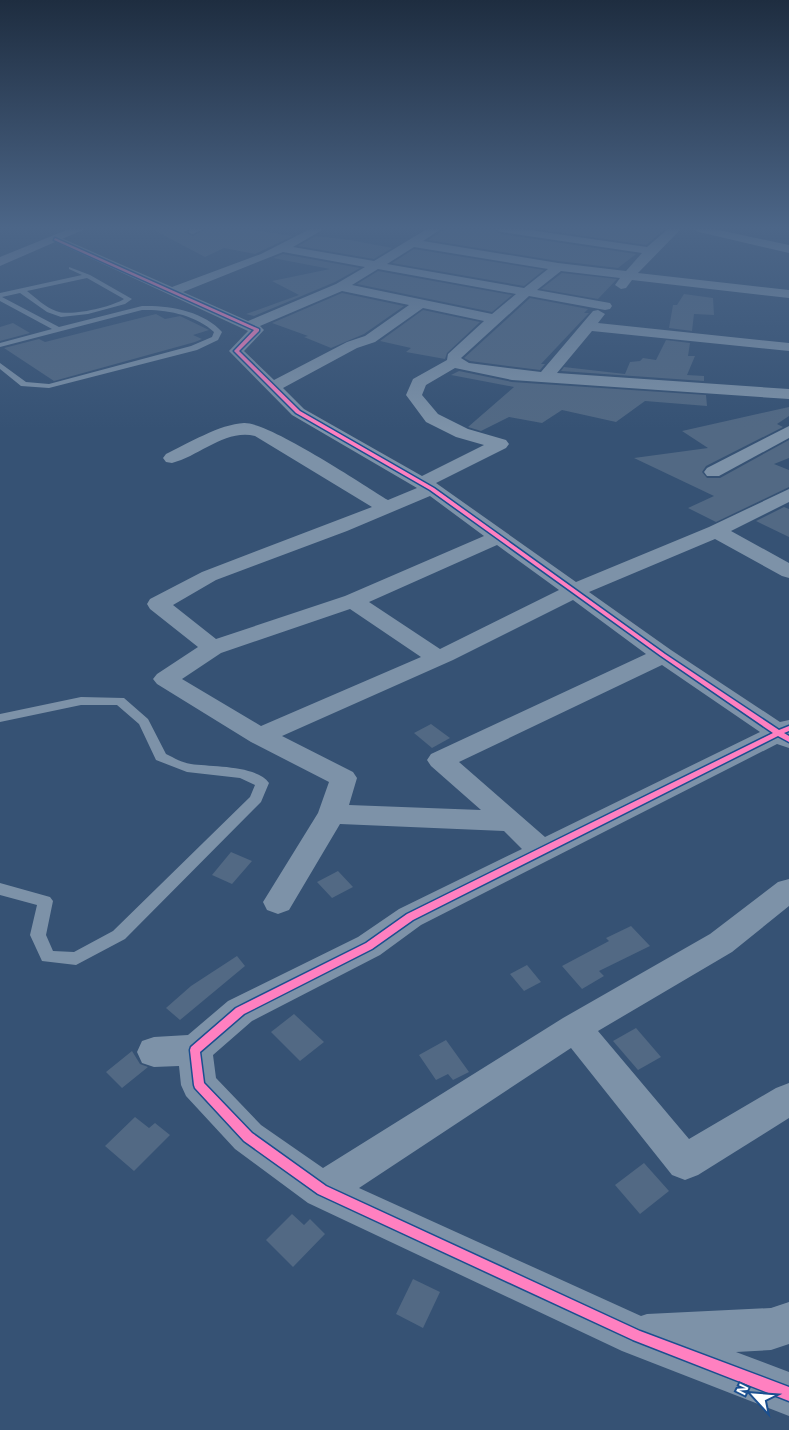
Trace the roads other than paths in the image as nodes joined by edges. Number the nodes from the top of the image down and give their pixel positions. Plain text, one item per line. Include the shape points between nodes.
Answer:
1 (0, 296) edge
2 (29, 296) edge
3 (125, 296) edge
4 (182, 296) edge
5 (321, 296) edge
6 (385, 296) edge
7 (520, 296) edge
8 (546, 296) edge
9 (613, 296) edge
10 (420, 303) junction
11 (605, 306) junction
12 (494, 319) junction
13 (248, 326) junction
14 (588, 326) junction
15 (58, 329) junction
16 (0, 345) edge
17 (789, 347) edge
18 (455, 362) junction
19 (0, 365) edge
20 (546, 378) junction
21 (273, 387) junction
22 (789, 394) edge
23 (786, 436) edge
24 (172, 458) dead end
25 (713, 472) dead end
26 (427, 486) junction
27 (789, 495) edge
28 (388, 508) junction
29 (716, 531) junction
30 (499, 537) junction
31 (789, 572) edge
32 (576, 590) junction
33 (353, 601) junction
34 (213, 648) junction
35 (663, 655) junction
36 (438, 658) junction
37 (0, 718) edge
38 (785, 733) edge
39 (260, 736) junction
40 (332, 814) junction
41 (511, 820) junction
42 (542, 851) junction
43 (0, 889) edge
44 (789, 890) edge
45 (278, 902) dead end
46 (576, 1028) junction
47 (194, 1050) junction
48 (154, 1052) dead end
49 (789, 1100) edge
50 (322, 1190) junction
51 (789, 1323) edge
52 (637, 1336) junction
53 (789, 1394) edge

1 - 15 lane
2 - 3 lane via 55,313 62,314 128,301
4 - 13 street
5 - 13 street
6 - 10 street
7 - 12 street
8 - 11 street
9 - 11 street
10 - 12 street
10 - 21 street via 370,339 352,345
11 - 14 street
12 - 18 street via 453,356
13 - 21 street via 257,330 236,351
14 - 17 street
14 - 20 street
15 - 16 lane
15 - 19 lane via 156,307 181,311 218,332 215,338 194,348 49,386 24,384
18 - 20 street via 487,372
18 - 26 street via 418,382 414,395 432,418 462,433 500,444
20 - 22 street
21 - 26 street via 298,412
23 - 25 street
24 - 28 street via 219,435 244,428 261,432
26 - 28 street
26 - 30 street
27 - 29 street
28 - 34 street via 209,576 158,604
29 - 31 street
29 - 32 street
30 - 32 street
30 - 33 street
32 - 35 street
32 - 36 street
33 - 34 street
33 - 36 street
34 - 39 street via 165,679
35 - 38 street
35 - 41 street via 440,760
36 - 39 street
37 - 43 lane via 81,701 120,701 144,722 160,756 187,768 243,774 262,783 256,798 119,935 76,959 48,958 38,935 45,901
38 - 42 street
39 - 40 street via 344,778
40 - 41 street
40 - 45 street
41 - 42 street
42 - 47 street via 410,918 369,946 240,1010
44 - 46 street via 721,943
46 - 49 street via 685,1162
46 - 50 street
47 - 48 street
47 - 50 street via 199,1085 248,1137
50 - 52 street
51 - 52 street via 771,1329
52 - 53 street

